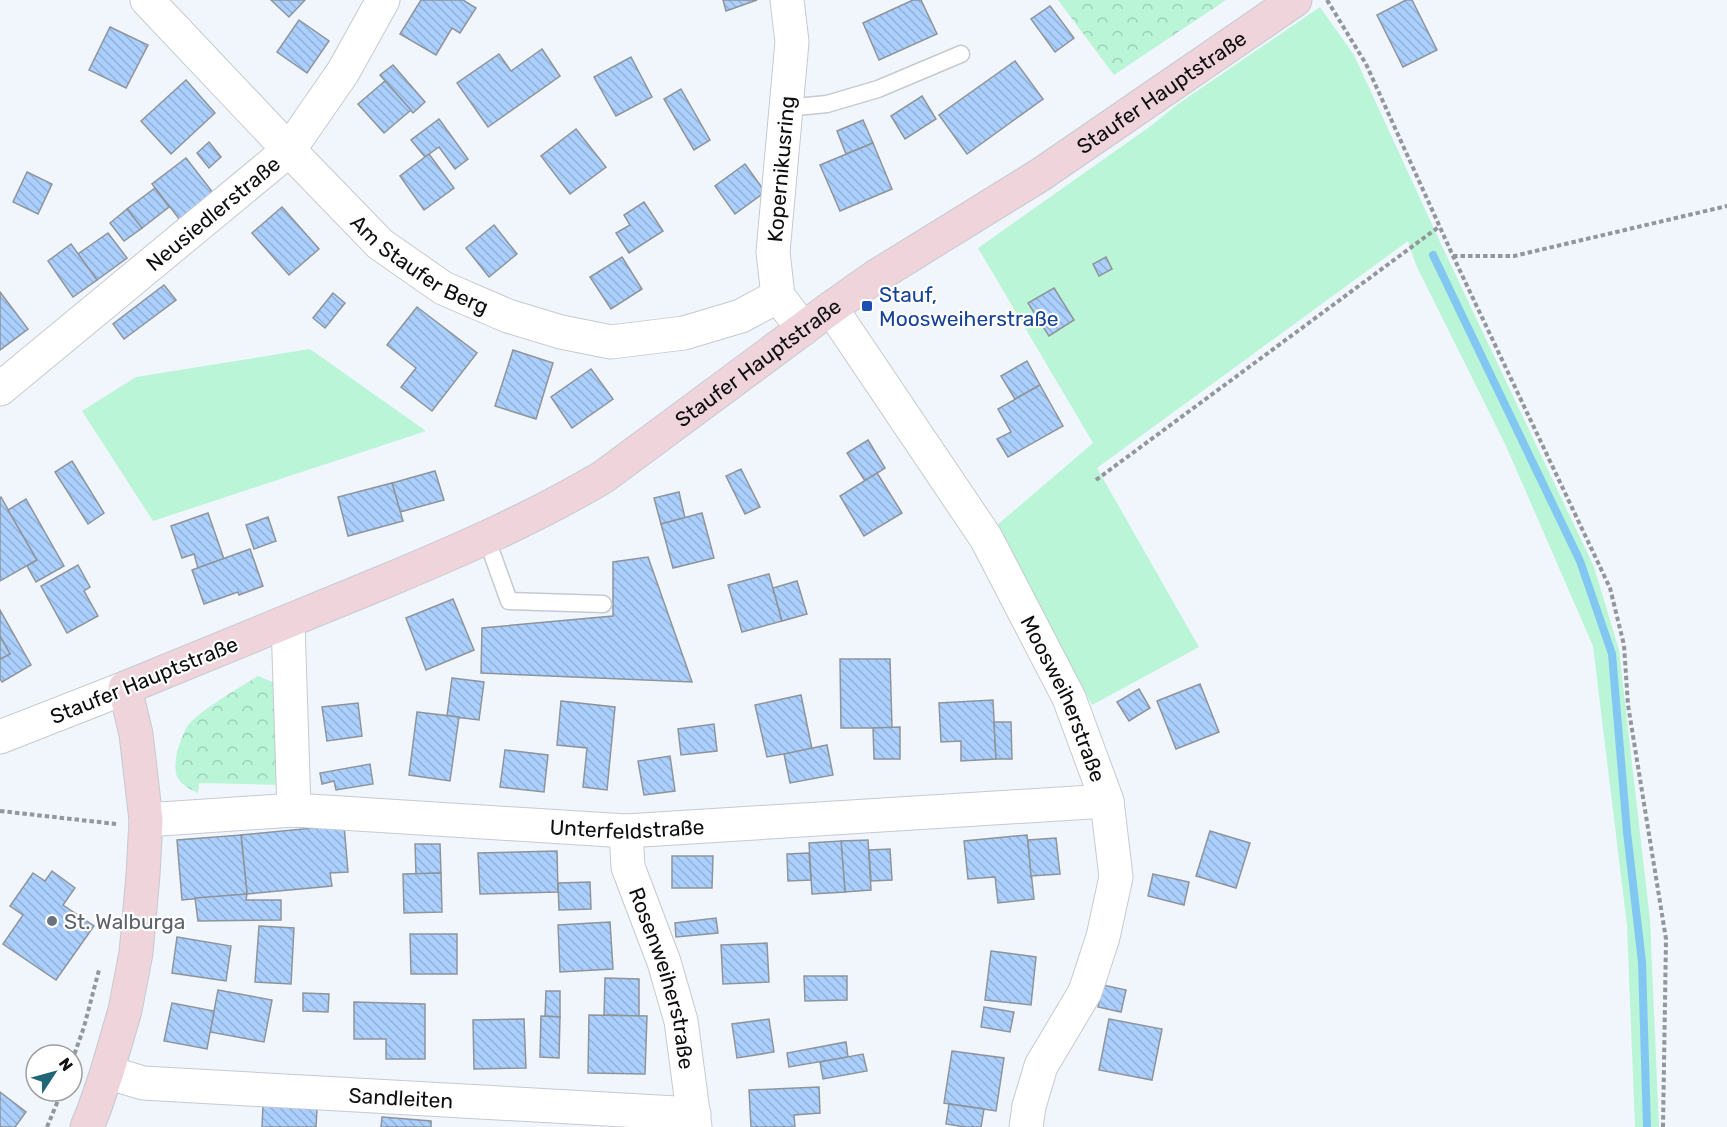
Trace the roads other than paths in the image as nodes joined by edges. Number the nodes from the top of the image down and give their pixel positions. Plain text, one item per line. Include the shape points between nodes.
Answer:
1 (147, 0) edge
2 (383, 0) edge
3 (787, 0) edge
4 (1295, 0) edge
5 (961, 54) dead end
6 (786, 108) junction
7 (289, 150) junction
8 (778, 296) junction
9 (831, 308) junction
10 (803, 329) junction
11 (0, 389) edge
12 (486, 537) junction
13 (603, 604) dead end
14 (288, 622) junction
15 (125, 688) junction
16 (0, 737) edge
17 (1107, 801) junction
18 (294, 810) junction
19 (146, 820) junction
20 (627, 831) junction
21 (107, 1072) junction
22 (695, 1120) edge
23 (87, 1127) edge
24 (1026, 1127) edge

1 - 7 street, Am Staufer Berg
2 - 7 street, Neusiedlerstraße via 343,72
3 - 6 street, Kopernikusring via 792,42
4 - 9 street, Staufer Hauptstraße via 1040,176
5 - 6 lane via 878,89 827,104
6 - 8 street, Kopernikusring via 774,252
7 - 8 street, Am Staufer Berg via 380,244 443,288 508,316 611,342 684,333 741,316
7 - 11 street, Neusiedlerstraße
8 - 10 street
9 - 10 street, Staufer Hauptstraße
9 - 17 street, Moosweiherstraße via 986,538 1069,698
10 - 12 street, Staufer Hauptstraße via 603,477
12 - 13 lane via 509,601
12 - 14 street, Staufer Hauptstraße
14 - 15 street, Staufer Hauptstraße
14 - 18 street
15 - 16 street, Staufer Hauptstraße
15 - 19 street via 136,734
17 - 20 street, Unterfeldstraße
17 - 24 street, Moosweiherstraße via 1116,877 1103,937 1085,992 1041,1066
18 - 19 street, Unterfeldstraße
18 - 20 street, Unterfeldstraße
19 - 21 street via 136,953
20 - 22 street, Rosenweiherstraße via 628,867 664,962 681,1021
21 - 22 street, Sandleiten via 143,1083
21 - 23 street

